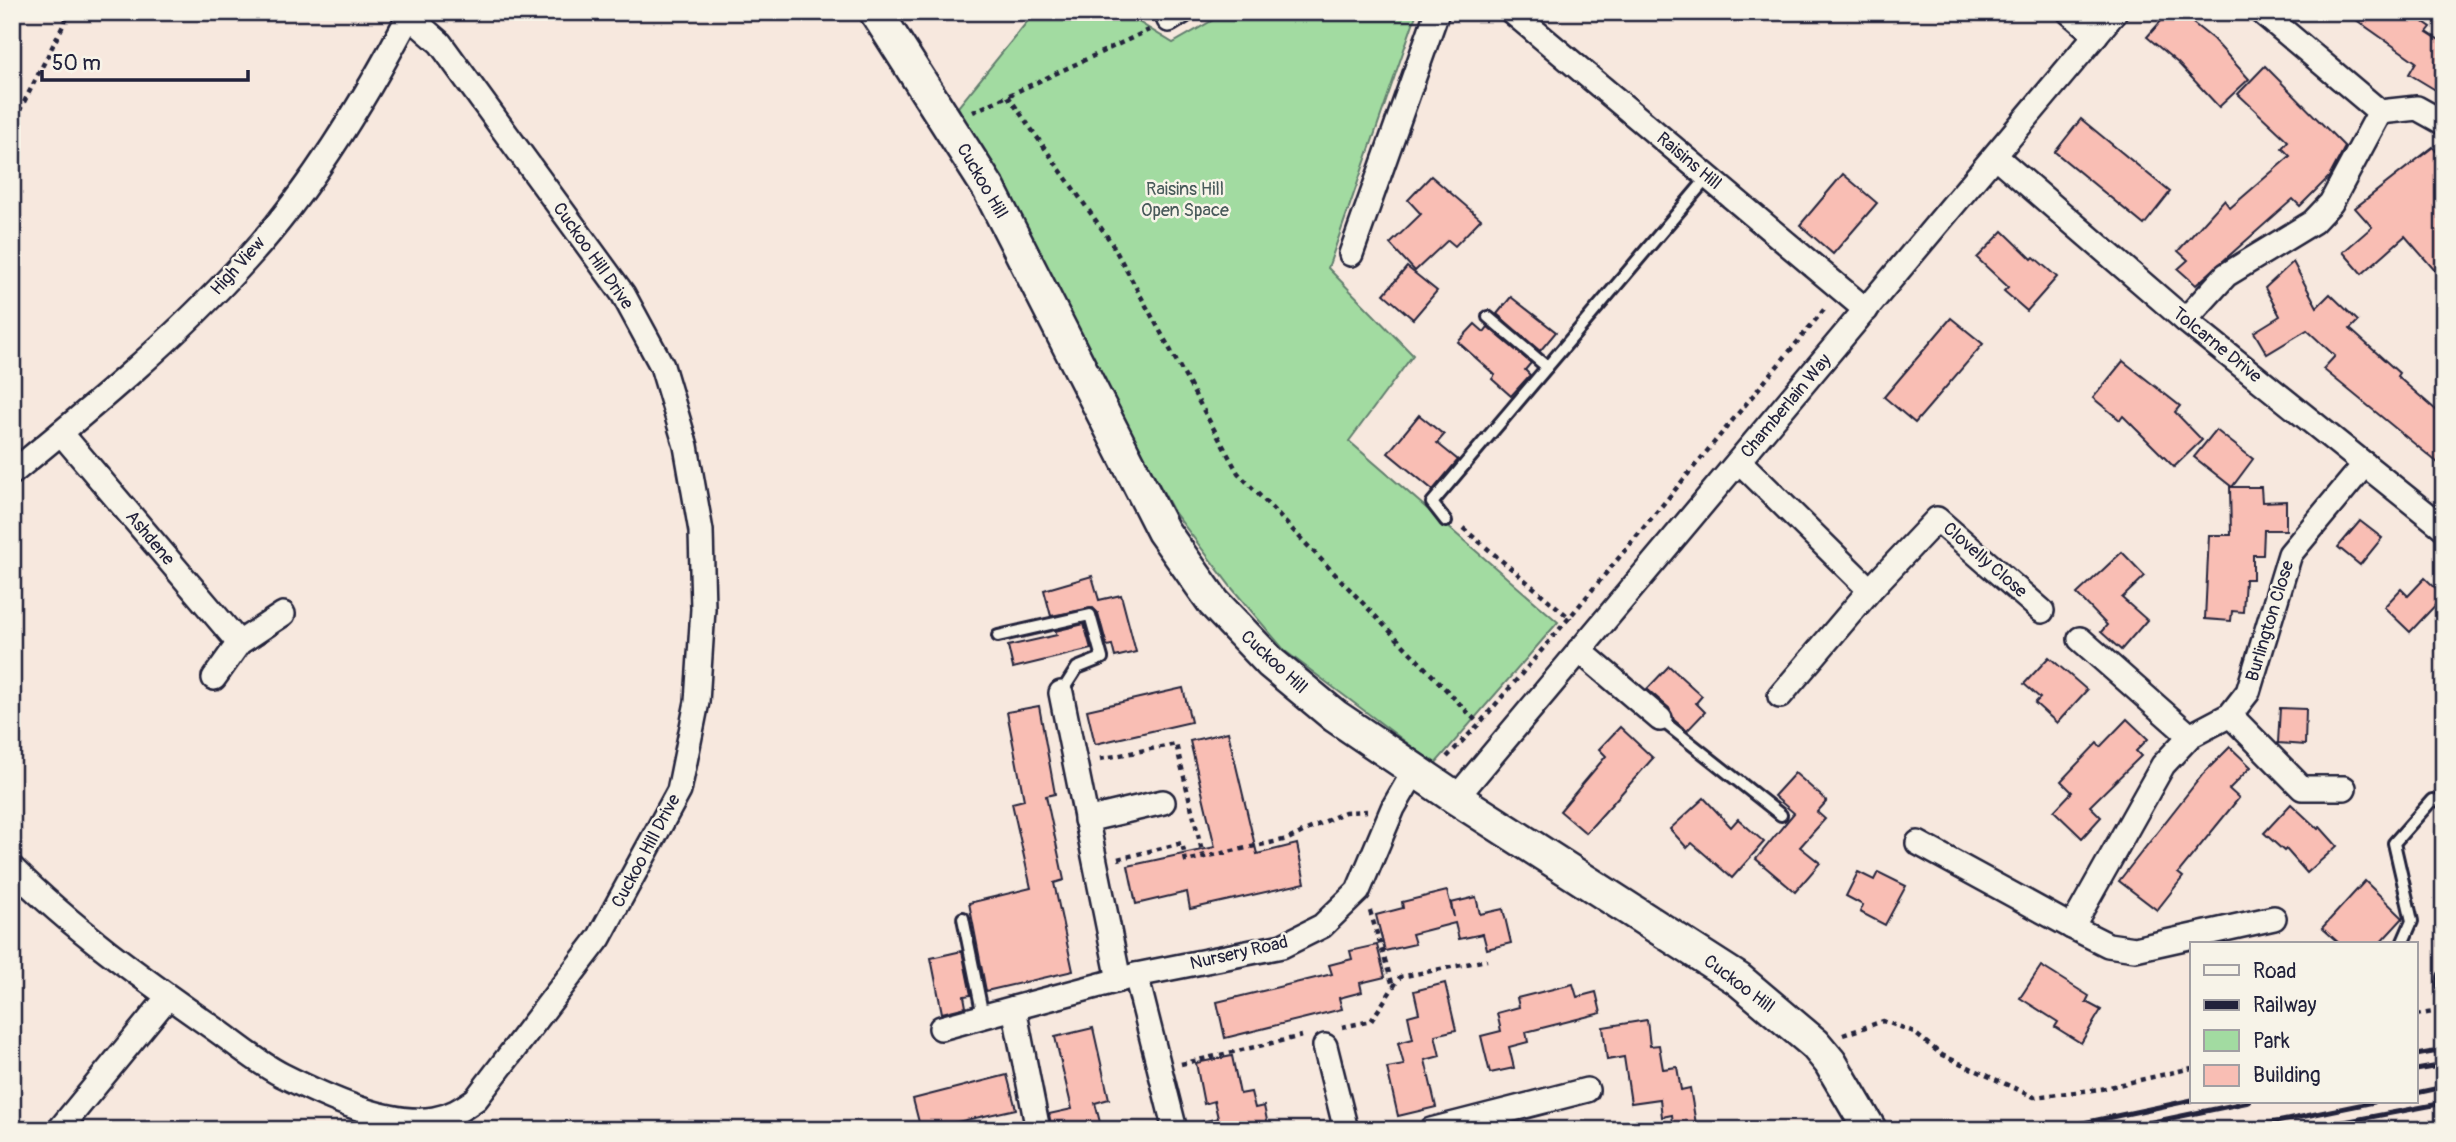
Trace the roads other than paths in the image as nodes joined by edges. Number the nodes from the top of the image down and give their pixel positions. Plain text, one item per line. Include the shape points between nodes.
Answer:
1 (1437, 12) edge
2 (1512, 12) edge
3 (2070, 12) edge
4 (2115, 12) edge
5 (410, 14) edge
6 (884, 15) edge
7 (2264, 15) dead end
8 (2096, 36) junction
9 (2380, 112) junction
10 (2444, 123) edge
11 (1995, 156) junction
12 (1708, 177) junction
13 (1351, 254) dead end
14 (1866, 310) junction
15 (1488, 317) dead end
16 (2185, 320) junction
17 (1547, 367) junction
18 (61, 433) junction
19 (1740, 461) junction
20 (2365, 464) junction
21 (12, 474) edge
22 (1446, 521) road end
23 (2444, 528) edge
24 (1870, 590) junction
25 (2042, 611) dead end
26 (283, 614) dead end
27 (998, 636) dead end
28 (2080, 639) dead end
29 (239, 643) junction
30 (1585, 643) junction
31 (214, 678) dead end
32 (1060, 693) joint
33 (1780, 696) dead end
34 (2230, 715) junction
35 (1660, 719) joint
36 (2190, 736) junction
37 (1421, 774) junction
38 (2344, 788) dead end
39 (1456, 799) junction
40 (2444, 801) edge
41 (1163, 802) dead end
42 (1781, 816) dead end
43 (1086, 820) junction
44 (1918, 843) dead end
45 (12, 868) edge
46 (963, 918) dead end
47 (2274, 918) dead end
48 (2072, 928) junction
49 (2403, 942) edge
50 (1128, 977) junction
51 (168, 997) junction
52 (1014, 1008) junction
53 (983, 1017) junction
54 (941, 1028) dead end
55 (1325, 1046) dead end
56 (1587, 1090) dead end
57 (433, 1125) edge
58 (59, 1130) edge
59 (1038, 1130) edge
60 (1175, 1130) edge
61 (1346, 1130) edge
62 (1432, 1130) edge
63 (1870, 1130) edge

1 - 13 street
2 - 12 street, Raisins Hill
3 - 8 street
4 - 8 street, Chamberlain Way
5 - 18 street, High View via 346,123 248,258 179,330
5 - 57 street, Cuckoo Hill Drive via 440,43 623,294 662,366 686,446 701,544 697,702 679,791 599,938 476,1099
6 - 37 main road, Cuckoo Hill via 989,189 1163,531 1214,603 1292,681
7 - 9 street
8 - 11 street, Chamberlain Way
9 - 10 street via 2417,108
9 - 16 street via 2331,203 2313,222 2226,275
11 - 14 street, Chamberlain Way
11 - 16 street, Tolcarne Drive
12 - 14 street, Raisins Hill
12 - 17 lane
14 - 19 street, Chamberlain Way
15 - 17 lane
16 - 20 street, Tolcarne Drive
17 - 22 lane via 1432,503
18 - 21 street, High View
18 - 29 street, Ashdene
19 - 24 street
19 - 30 street, Chamberlain Way
20 - 23 street, Tolcarne Drive
20 - 34 street, Burlington Close via 2290,554 2248,692
24 - 25 street, Clovelly Close via 1937,519
24 - 33 street, Clovelly Close
26 - 29 street
27 - 32 lane via 1090,615 1102,657 1077,668
28 - 36 street
29 - 31 street
30 - 35 street
30 - 39 street, Chamberlain Way
32 - 43 street
34 - 36 street, Burlington Close
34 - 38 street via 2302,788
35 - 42 lane
36 - 48 street, Burlington Close via 2163,765
37 - 39 main road, Cuckoo Hill
37 - 50 street, Nursery Road via 1392,810 1356,892 1322,926 1282,946
39 - 63 main road, Cuckoo Hill via 1738,979 1822,1053
40 - 49 lane via 2432,800 2394,843 2412,921
41 - 43 street
43 - 50 street
44 - 48 street
45 - 51 street, Cuckoo Hill Drive
46 - 53 lane
47 - 48 street via 2134,949 2108,945
50 - 52 street, Nursery Road
50 - 60 street
51 - 57 street, Cuckoo Hill Drive via 280,1074 341,1101
51 - 58 street
52 - 53 street, Nursery Road
52 - 59 street
53 - 54 street, Nursery Road
55 - 61 street
56 - 62 street via 1499,1117

